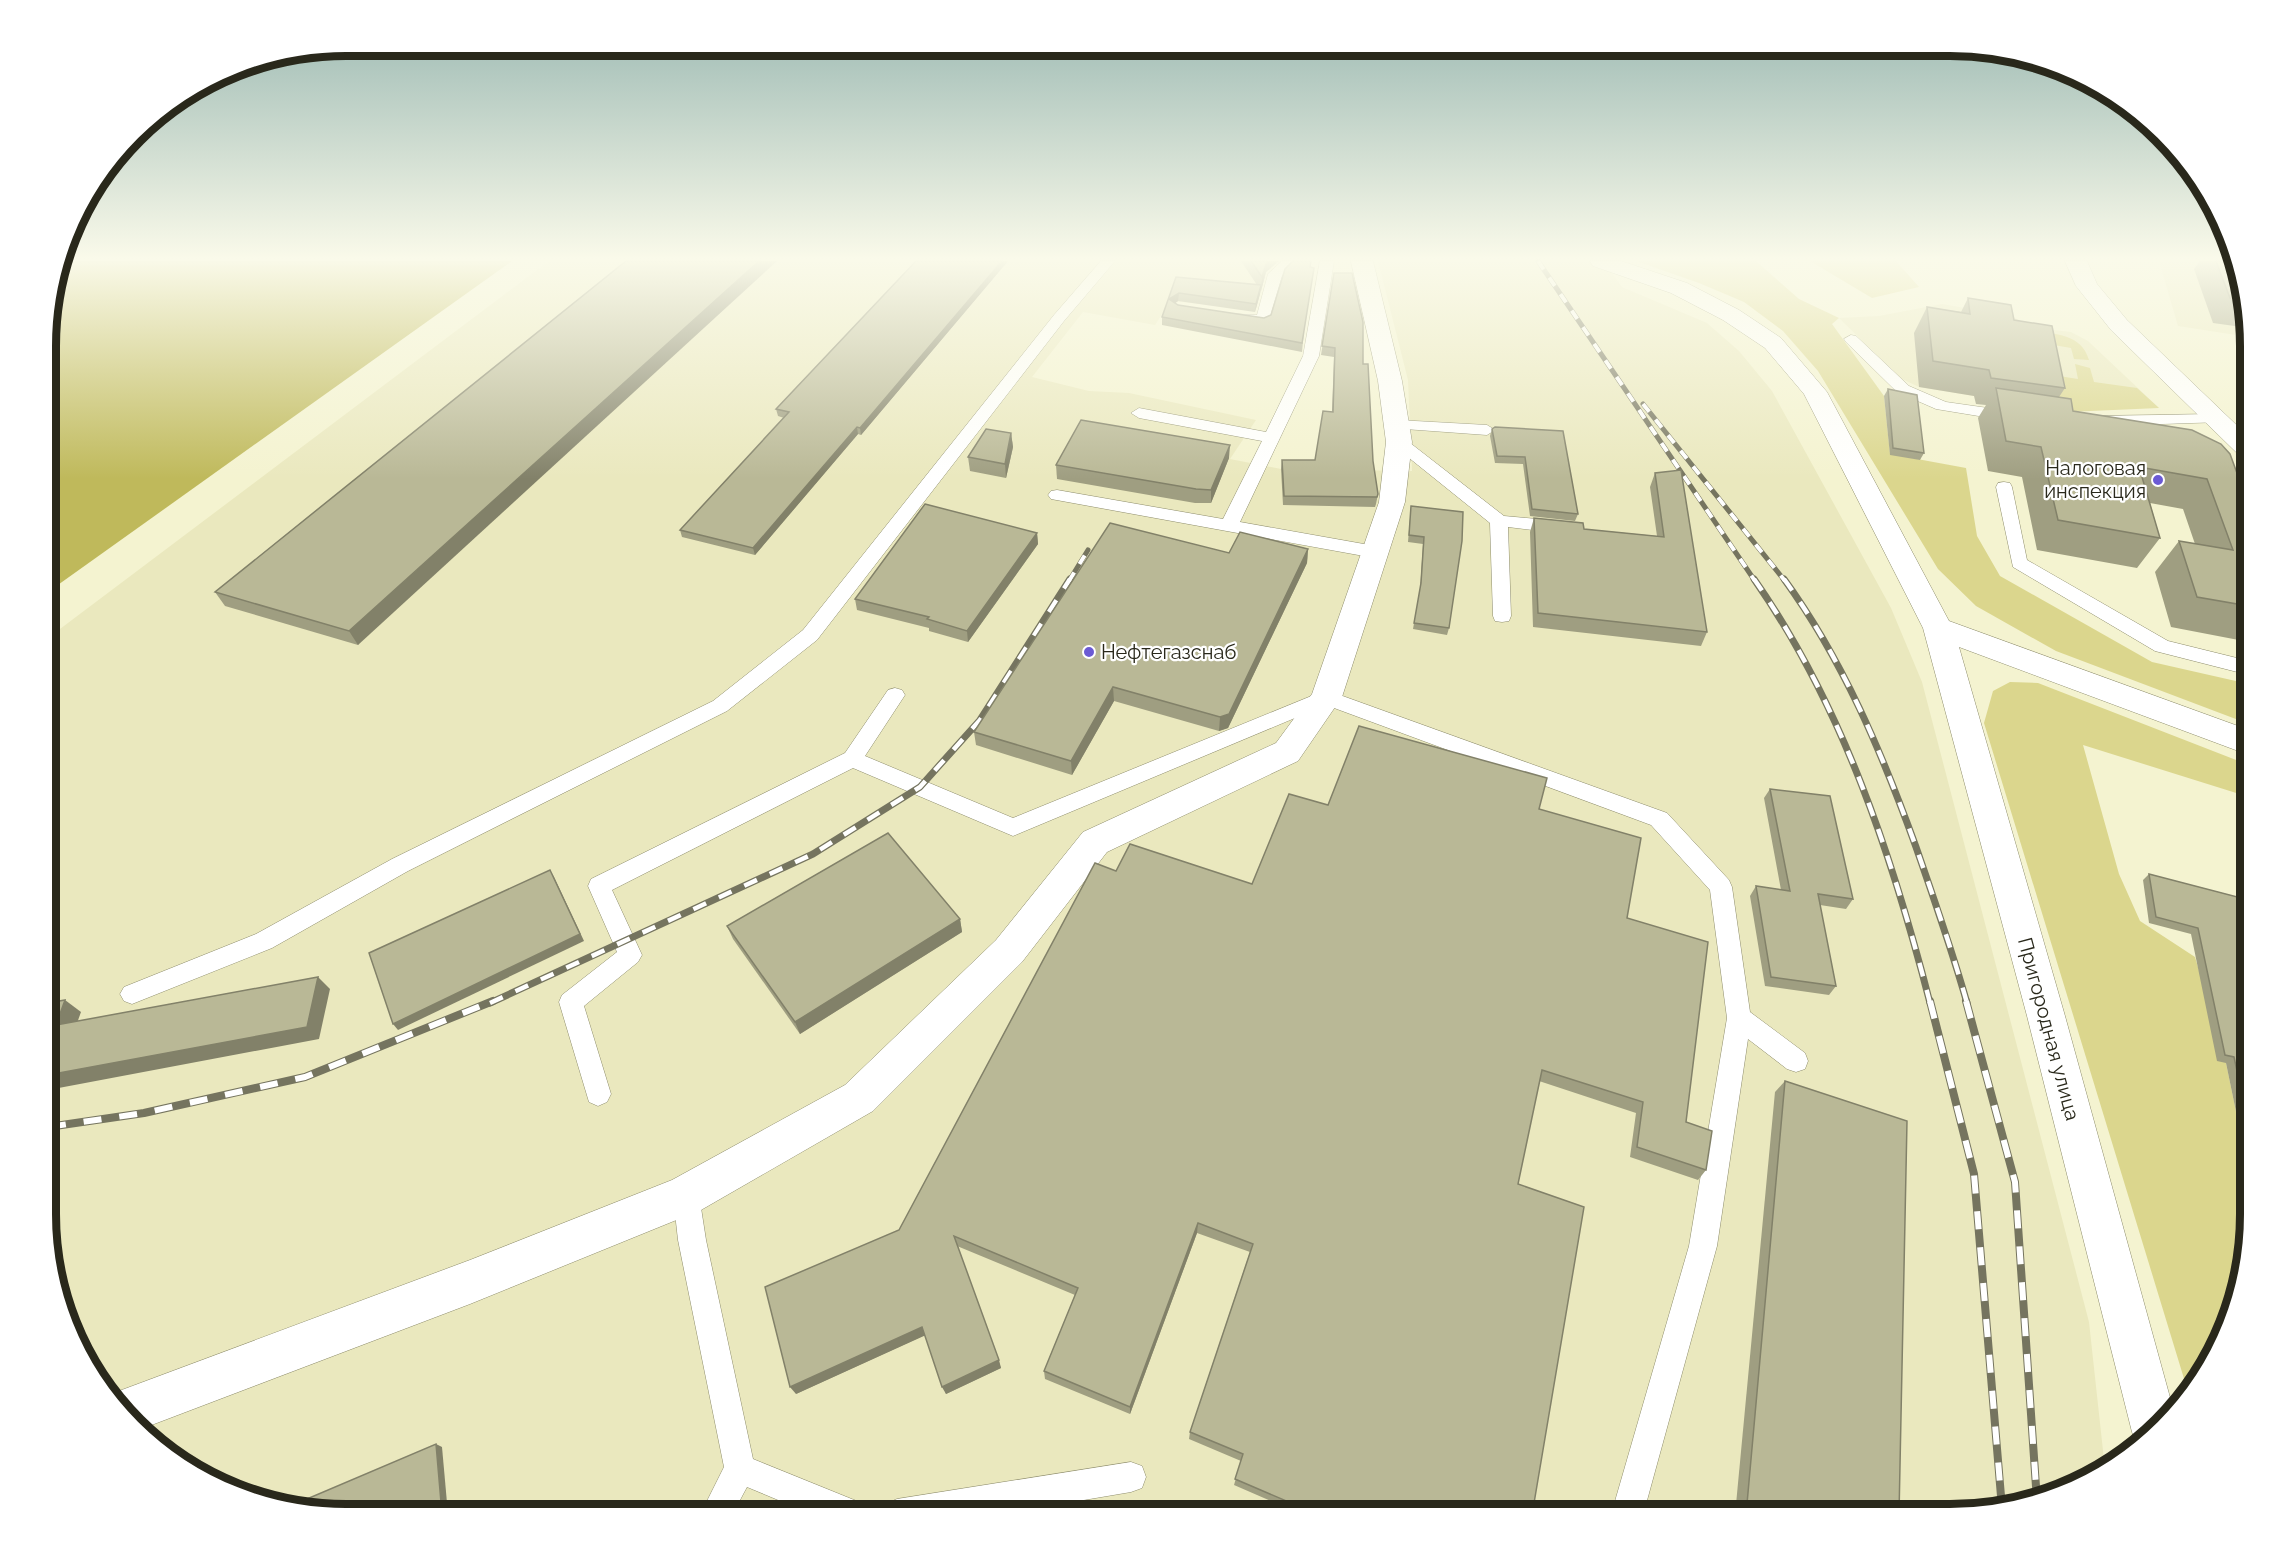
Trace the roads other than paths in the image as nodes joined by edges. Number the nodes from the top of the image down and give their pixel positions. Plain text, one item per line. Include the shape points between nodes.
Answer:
1 (1047, 334) edge
2 (1315, 334) edge
3 (1379, 334) edge
4 (1758, 334) edge
5 (2128, 334) edge
6 (1851, 339) dead end
7 (1140, 413) dead end
8 (2020, 417) edge
9 (2216, 419) junction
10 (2089, 421) edge
11 (1487, 430) dead end
12 (1398, 433) junction
13 (1272, 438) junction
14 (2240, 442) edge
15 (2004, 487) dead end
16 (1465, 494) junction
17 (1057, 495) dead end
18 (1497, 496) dead end
19 (1499, 521) junction
20 (1229, 526) junction
21 (1581, 530) edge
22 (1375, 552) junction
23 (1502, 616) dead end
24 (1938, 628) junction
25 (2240, 666) edge
26 (896, 695) dead end
27 (1326, 697) junction
28 (2240, 740) edge
29 (852, 759) junction
30 (132, 994) dead end
31 (1739, 1018) junction
32 (1796, 1061) dead end
33 (598, 1094) dead end
34 (686, 1195) junction
35 (130, 1409) edge
36 (2153, 1422) edge
37 (740, 1469) junction
38 (1131, 1477) dead end
39 (721, 1504) edge
40 (825, 1504) edge
41 (965, 1504) edge
42 (1630, 1504) edge

1 - 30 lane via 810,635 720,706 400,865 264,941
2 - 13 lane via 1311,356
3 - 12 main road
4 - 24 main road, Пригородная улица via 1773,344 1815,392
5 - 9 main road
6 - 8 lane via 1903,389 1942,406
7 - 13 lane
9 - 10 lane
9 - 14 main road
11 - 12 lane
12 - 16 lane
12 - 22 main road via 1392,502
13 - 20 lane
15 - 25 lane via 2019,563 2162,646
16 - 18 lane
16 - 19 lane
17 - 20 lane
19 - 21 lane
19 - 23 lane
20 - 22 lane
22 - 27 main road
24 - 28 main road
24 - 36 main road, Пригородная улица
26 - 29 lane
27 - 29 lane via 1013,827
27 - 31 lane via 1659,819 1720,887
27 - 34 main road via 1287,752 1095,842 1009,951 859,1098
29 - 33 lane via 599,886 630,955 571,1002
31 - 32 lane
31 - 42 lane via 1703,1246
34 - 35 main road via 470,1282
34 - 37 lane
37 - 39 lane
37 - 40 lane
38 - 41 lane

